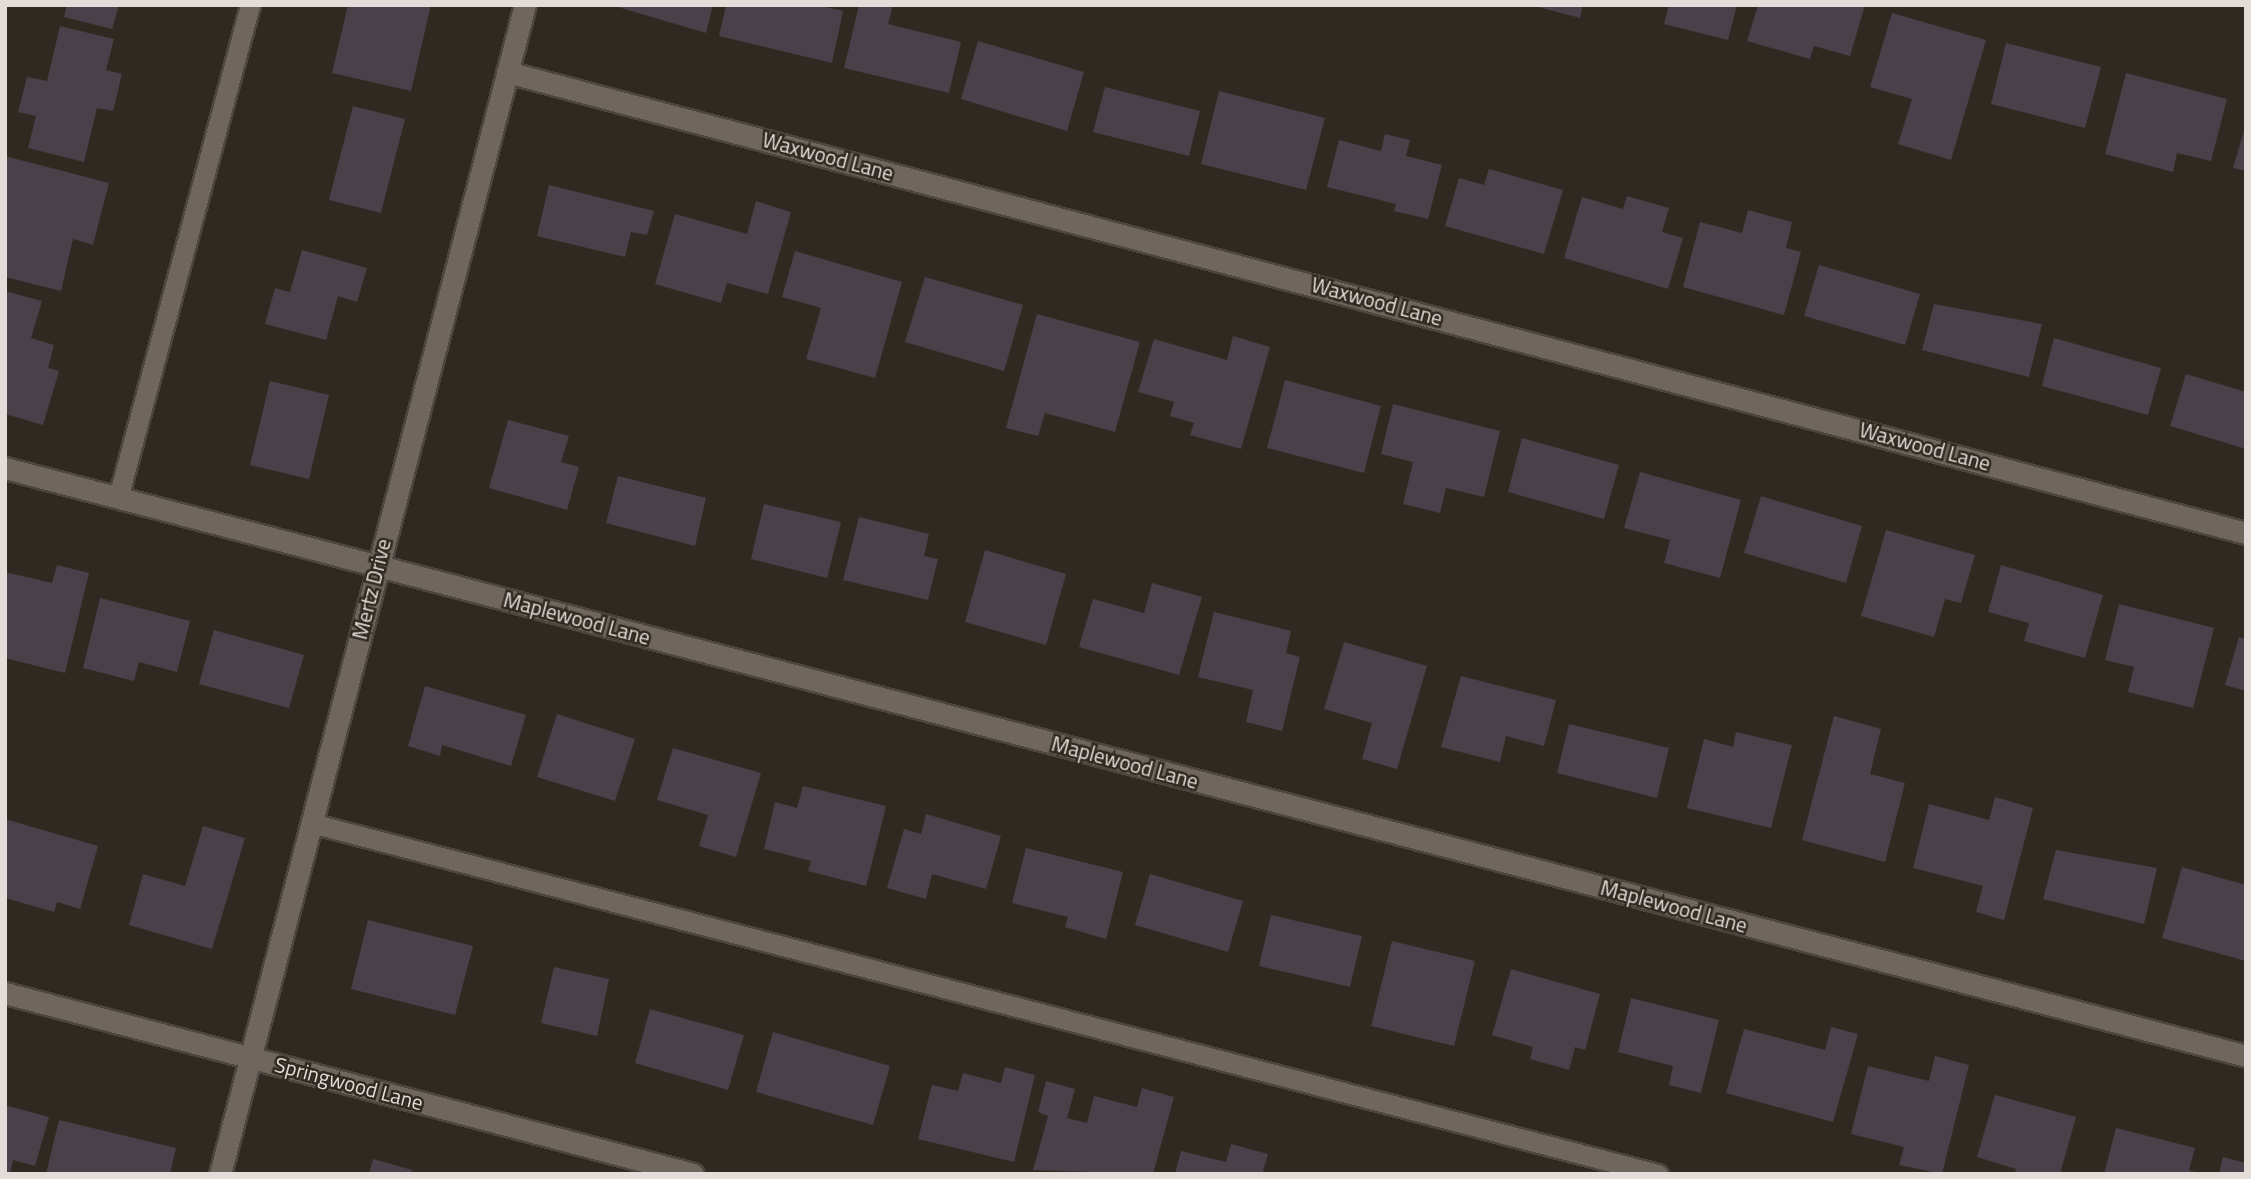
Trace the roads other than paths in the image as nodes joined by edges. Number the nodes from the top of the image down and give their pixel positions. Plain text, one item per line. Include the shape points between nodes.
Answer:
1 (250, 5) edge
2 (525, 5) edge
3 (507, 72) junction
4 (5, 468) edge
5 (118, 498) junction
6 (2246, 533) edge
7 (377, 566) junction
8 (311, 823) junction
9 (5, 993) edge
10 (2246, 1056) edge
11 (251, 1057) junction
12 (220, 1174) edge
13 (693, 1174) edge
14 (1658, 1174) edge

1 - 5 lane
2 - 3 street, Mertz Drive
3 - 6 street, Waxwood Lane
3 - 7 street, Mertz Drive
4 - 5 street, Maplewood Lane
5 - 7 street, Maplewood Lane
7 - 8 street, Mertz Drive
7 - 10 street, Maplewood Lane
8 - 11 street, Mertz Drive
8 - 14 lane
9 - 11 street, Springwood Lane
11 - 12 street, Mertz Drive
11 - 13 street, Springwood Lane

